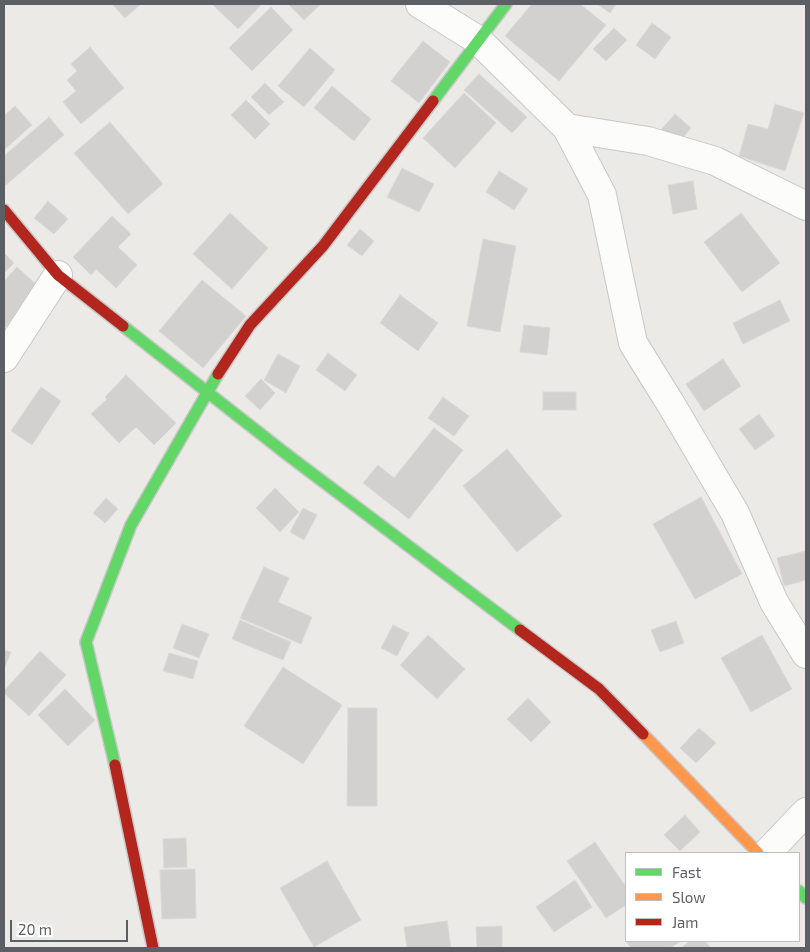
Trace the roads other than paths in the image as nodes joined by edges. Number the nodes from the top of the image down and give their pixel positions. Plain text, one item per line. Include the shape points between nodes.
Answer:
1 (420, 4) edge
2 (506, 4) edge
3 (478, 40) junction
4 (567, 128) junction
5 (806, 206) edge
6 (4, 210) edge
7 (58, 275) junction
8 (4, 358) edge
9 (207, 392) junction
10 (806, 654) edge
11 (806, 812) edge
12 (757, 852) edge
13 (768, 852) edge
14 (153, 948) edge

1 - 3 street
2 - 3 street
3 - 4 street
3 - 9 street via 324,246 250,325
4 - 5 street via 648,141 715,161
4 - 10 street via 602,194 633,344 735,513 774,602
6 - 7 street
7 - 8 street
7 - 9 street
9 - 12 street via 599,689
9 - 14 street via 131,525 86,642
11 - 13 street

